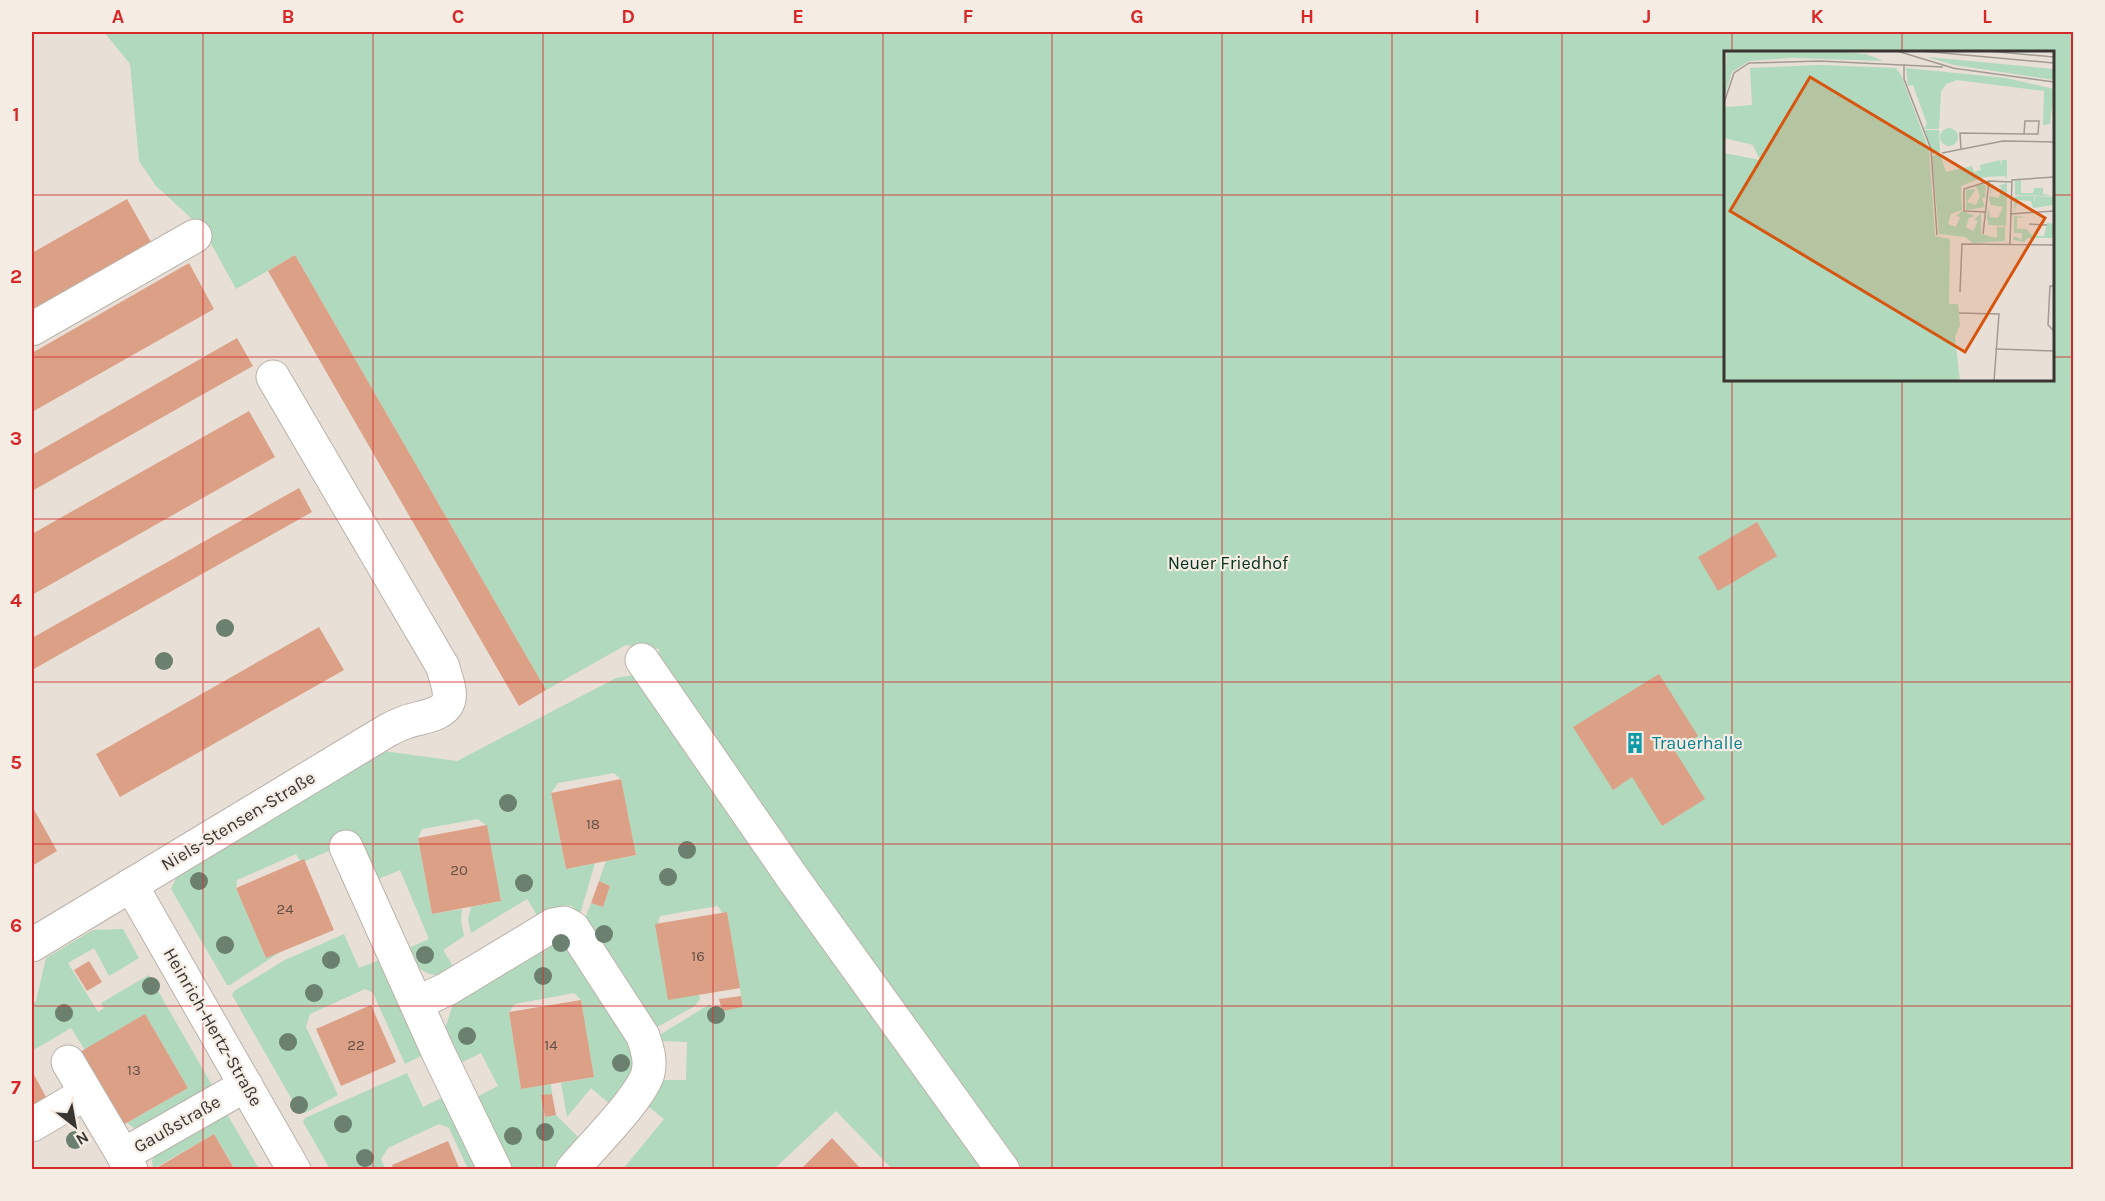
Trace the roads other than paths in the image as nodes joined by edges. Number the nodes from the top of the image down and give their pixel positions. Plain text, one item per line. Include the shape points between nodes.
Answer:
1 (195, 236) dead end
2 (32, 329) edge
3 (273, 377) dead end
4 (642, 660) dead end
5 (346, 847) dead end
6 (131, 885) junction
7 (32, 945) edge
8 (417, 1003) junction
9 (68, 1062) dead end
10 (246, 1085) junction
11 (86, 1093) junction
12 (32, 1125) edge
13 (127, 1162) edge
14 (294, 1170) edge
15 (495, 1170) edge
16 (572, 1170) edge
17 (1003, 1170) edge

1 - 2 street
3 - 6 street, Niels-Stensen-Straße via 443,667 449,698 447,705 431,715 388,730
4 - 17 street
5 - 8 street
6 - 7 street, Niels-Stensen-Straße
6 - 10 street, Heinrich-Hertz-Straße
8 - 15 street
8 - 16 street via 553,925 564,923 573,928 643,1036 650,1056 648,1073 639,1092
9 - 11 street
10 - 13 street, Gaußstraße
10 - 14 street, Heinrich-Hertz-Straße
11 - 12 street
11 - 13 street

